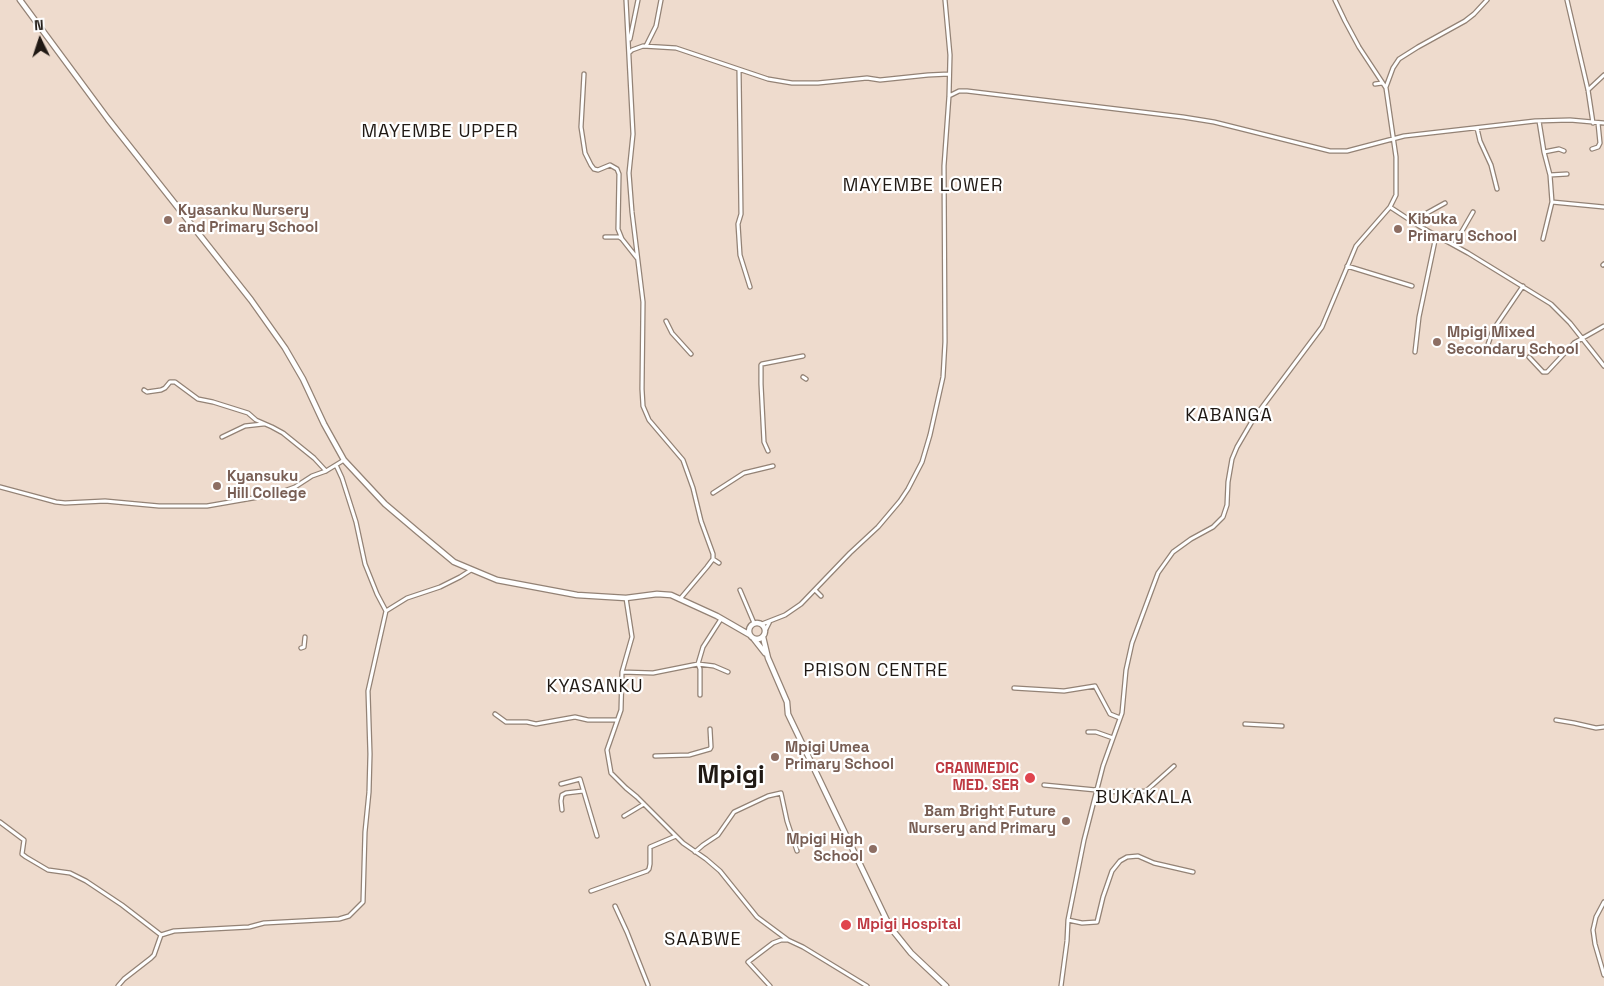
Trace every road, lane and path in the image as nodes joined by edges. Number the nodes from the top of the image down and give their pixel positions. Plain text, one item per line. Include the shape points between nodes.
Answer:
1 (20, 0) edge
2 (638, 0) edge
3 (661, 0) edge
4 (945, 0) edge
5 (1335, 0) edge
6 (1487, 0) edge
7 (1566, 0) edge
8 (625, 1) edge
9 (629, 42) junction
10 (646, 46) junction
11 (629, 53) junction
12 (739, 70) junction
13 (584, 74) dead end
14 (949, 74) junction
15 (1604, 75) edge
16 (1382, 83) junction
17 (1375, 84) dead end
18 (1386, 88) junction
19 (1588, 90) junction
20 (949, 96) junction
21 (1539, 120) junction
22 (1595, 123) junction
23 (1604, 123) edge
24 (1476, 128) junction
25 (1394, 140) junction
26 (1592, 149) dead end
27 (1564, 151) dead end
28 (1544, 152) junction
29 (1567, 174) dead end
30 (1550, 175) junction
31 (1497, 189) dead end
32 (1552, 202) junction
33 (1445, 203) dead end
34 (1390, 207) junction
35 (1604, 207) edge
36 (1473, 212) dead end
37 (1414, 223) junction
38 (1436, 236) junction
39 (605, 238) dead end
40 (622, 239) junction
41 (1543, 239) dead end
42 (1454, 245) junction
43 (638, 259) junction
44 (1347, 266) junction
45 (1412, 286) dead end
46 (1523, 286) junction
47 (750, 287) dead end
48 (666, 321) dead end
49 (1604, 326) edge
50 (1582, 338) junction
51 (1416, 352) dead end
52 (1485, 353) dead end
53 (690, 354) dead end
54 (803, 356) dead end
55 (1529, 357) dead end
56 (1604, 366) edge
57 (144, 390) dead end
58 (264, 424) junction
59 (222, 437) dead end
60 (768, 451) dead end
61 (344, 460) junction
62 (336, 465) junction
63 (772, 466) dead end
64 (326, 471) junction
65 (0, 487) edge
66 (714, 493) dead end
67 (712, 560) junction
68 (719, 563) dead end
69 (471, 570) junction
70 (740, 590) dead end
71 (815, 590) junction
72 (822, 596) dead end
73 (626, 598) junction
74 (680, 599) junction
75 (386, 611) junction
76 (722, 618) junction
77 (770, 621) junction
78 (762, 624) junction
79 (752, 625) junction
80 (738, 627) junction
81 (766, 629) junction
82 (751, 636) junction
83 (305, 637) dead end
84 (762, 638) junction
85 (301, 648) dead end
86 (768, 658) junction
87 (698, 664) junction
88 (622, 672) junction
89 (728, 672) dead end
90 (1014, 688) dead end
91 (700, 695) dead end
92 (494, 714) dead end
93 (1120, 718) junction
94 (617, 720) junction
95 (1556, 720) dead end
96 (1245, 724) dead end
97 (1282, 726) dead end
98 (1604, 727) edge
99 (710, 729) dead end
100 (1088, 732) dead end
101 (1113, 738) junction
102 (655, 756) dead end
103 (1174, 766) dead end
104 (561, 784) dead end
105 (1044, 786) dead end
106 (1096, 790) junction
107 (583, 791) junction
108 (644, 804) junction
109 (562, 810) dead end
110 (624, 816) dead end
111 (0, 822) edge
112 (597, 836) dead end
113 (676, 836) junction
114 (797, 851) dead end
115 (695, 852) junction
116 (1193, 872) dead end
117 (591, 891) dead end
118 (1604, 902) edge
119 (615, 906) dead end
120 (1068, 920) junction
121 (161, 935) junction
122 (788, 940) junction
123 (1604, 975) edge
124 (648, 985) edge
125 (118, 986) edge
126 (770, 986) edge
127 (867, 986) edge
128 (946, 986) edge
129 (1061, 986) edge

1 - 61 main road via 274,332 303,379
2 - 9 street
3 - 10 street via 656,26
4 - 14 street
5 - 16 street
6 - 18 street via 1465,21 1399,59
7 - 19 street
8 - 9 street
9 - 11 street
10 - 11 street via 639,46
10 - 12 street via 676,48
11 - 43 street via 633,134 629,174
12 - 14 street via 802,84
12 - 47 street via 741,214 738,224 740,255
13 - 40 street via 581,127 585,153 594,169 610,165 617,169 618,229
14 - 20 street
15 - 19 street
16 - 17 street
16 - 18 street
18 - 25 street
19 - 22 street
20 - 25 street via 967,91 1183,117 1330,152
20 - 71 street via 944,166 944,364 930,435 922,462 900,501
21 - 22 street
21 - 24 street
21 - 28 street
22 - 23 street
22 - 26 street via 1600,143
24 - 25 street via 1404,136
24 - 31 street
25 - 34 street via 1396,195
27 - 28 street
28 - 30 street
29 - 30 street
30 - 32 street
32 - 35 street
32 - 41 street
33 - 37 street
34 - 37 street
34 - 44 street via 1356,246
36 - 42 street
37 - 38 street
38 - 42 street
38 - 51 street via 1418,317
39 - 40 street
40 - 43 street
42 - 46 street
43 - 67 street via 643,302 643,406 648,420 683,460 712,549
44 - 45 street
44 - 93 street via 1322,328 1254,418 1237,447 1223,517 1173,552 1158,572 1132,643
46 - 50 street via 1551,304
46 - 52 street via 1493,330
48 - 53 street
49 - 50 street
50 - 55 street via 1547,372 1543,372
50 - 56 street
54 - 60 street via 761,365 764,436
57 - 58 street via 160,390 175,382 198,398 248,413
58 - 59 street via 245,426
58 - 64 street via 283,434
61 - 62 street
61 - 69 main road via 423,537 454,562
62 - 64 street
62 - 75 street via 356,522 365,564
63 - 66 street via 744,473
64 - 65 street via 276,494 207,506 105,501 65,503
67 - 68 street
67 - 74 street
69 - 73 main road via 497,580 559,593
69 - 75 street via 407,598
70 - 79 street
71 - 72 street
71 - 77 street via 801,604
73 - 74 main road via 657,594
73 - 88 street via 632,637
74 - 76 main road
75 - 121 street via 368,691 370,754 363,902 350,916 339,919 174,931
76 - 80 main road
76 - 87 street via 703,647
77 - 78 street
77 - 81 street
78 - 79 main road
78 - 81 main road
79 - 80 main road
79 - 82 main road
80 - 82 main road
81 - 84 main road
82 - 84 main road
82 - 86 main road
83 - 85 street
84 - 86 main road
86 - 128 main road via 787,702 788,714 890,928
87 - 88 street via 653,672
87 - 89 street
87 - 91 street
88 - 94 street via 622,706
90 - 93 street via 1064,691 1094,686 1110,714
92 - 94 street via 506,722 536,724 575,717
93 - 101 street
94 - 108 street via 607,750 611,773
95 - 98 street
96 - 97 street
99 - 102 street via 710,749
100 - 101 street
101 - 106 street
103 - 106 street via 1146,791
104 - 107 street via 580,779
105 - 106 street
106 - 120 street
107 - 109 street via 562,795
107 - 112 street
108 - 110 street
108 - 113 street
111 - 121 street via 24,840 22,854 26,857 48,870 70,873 86,881
113 - 115 street
113 - 117 street via 650,848 650,864 646,871
114 - 115 street via 781,792 734,812 718,835
115 - 122 street via 720,871 757,917
116 - 120 street via 1154,864 1138,856 1126,857 1112,871 1097,922
118 - 123 street via 1593,930
119 - 124 street
120 - 129 street
121 - 125 street via 151,958
122 - 126 street via 773,943 748,962
122 - 127 street

